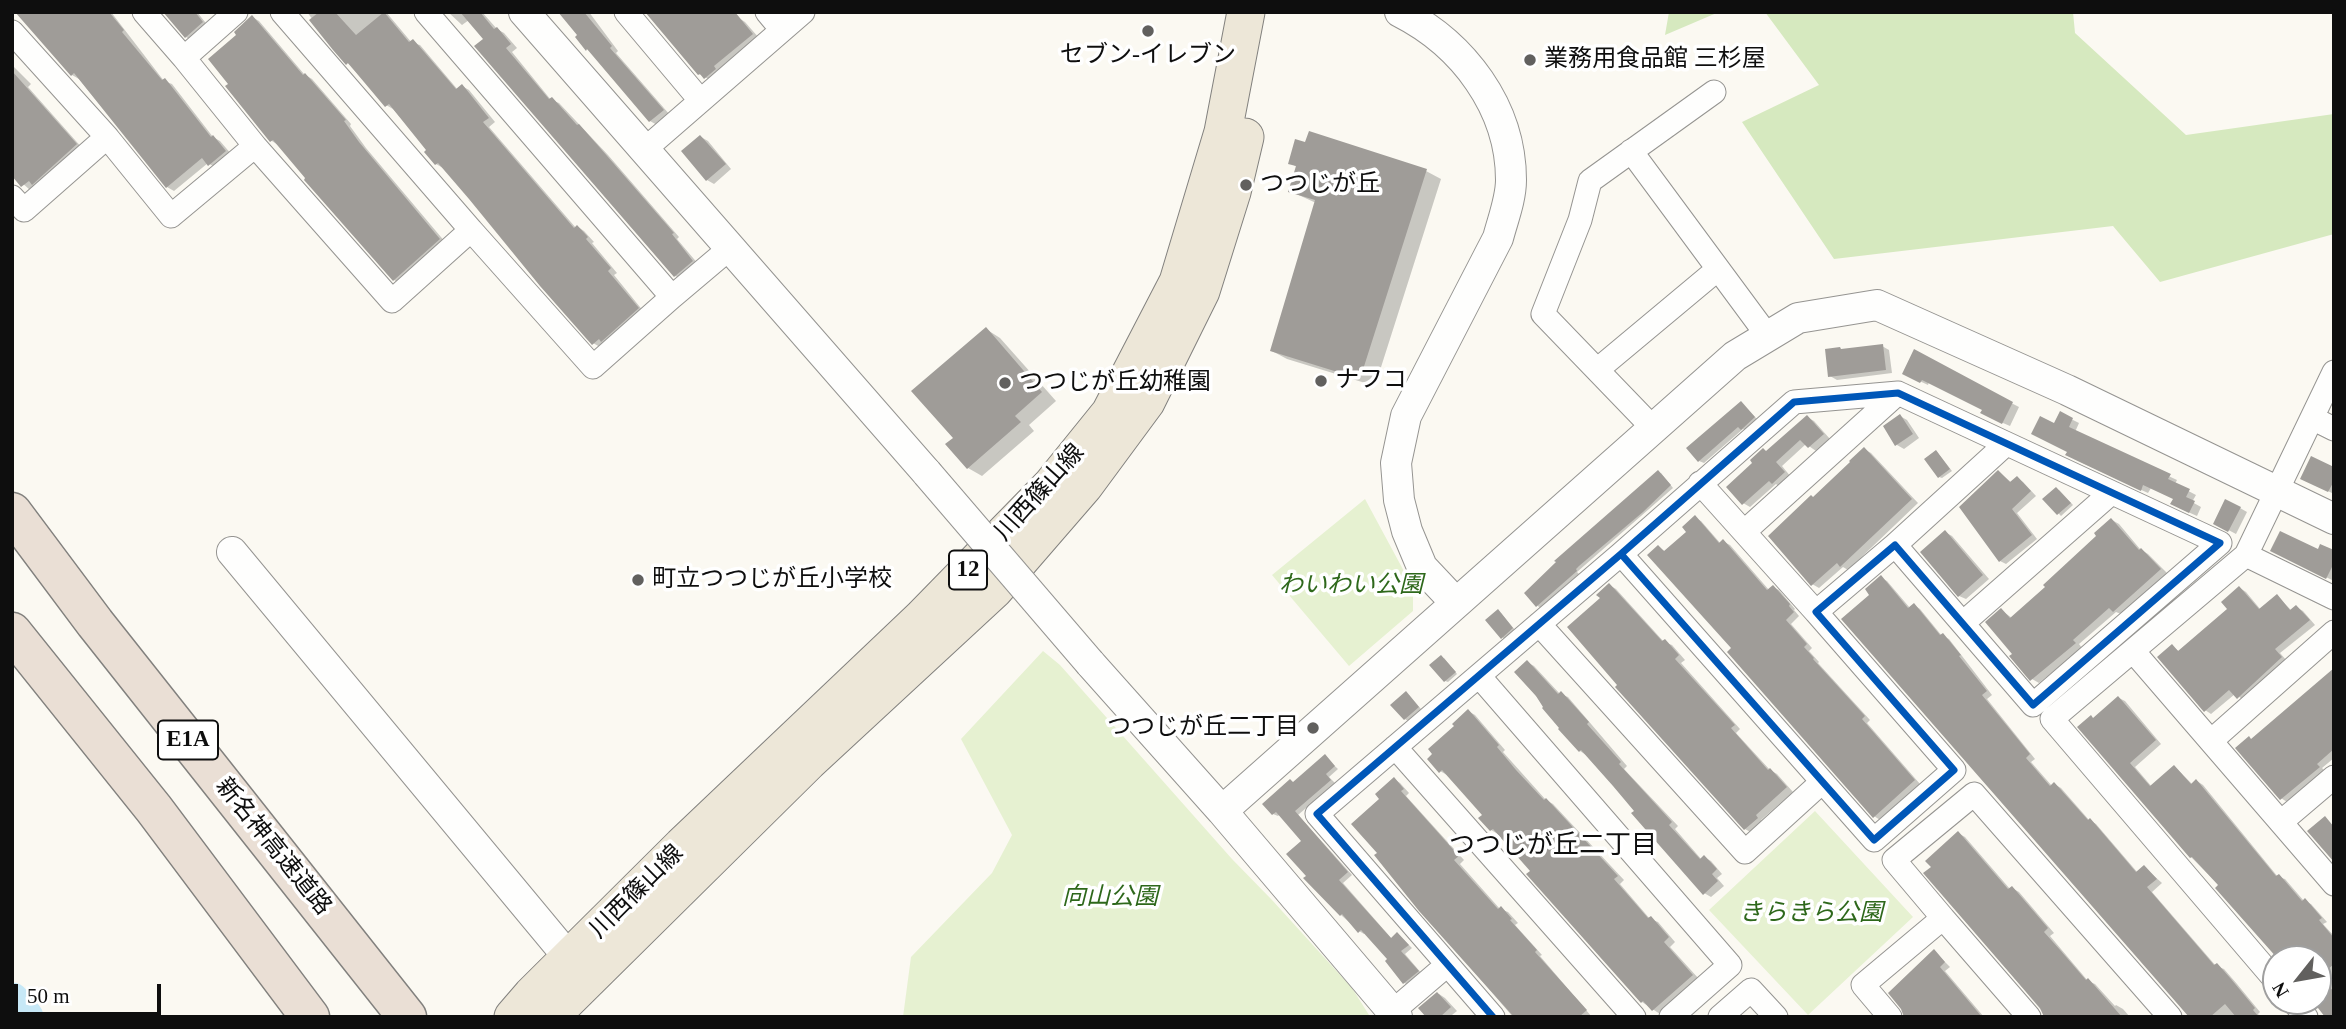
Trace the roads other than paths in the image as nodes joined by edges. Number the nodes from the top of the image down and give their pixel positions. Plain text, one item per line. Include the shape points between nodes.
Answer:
1 (144, 12) edge
2 (236, 12) edge
3 (282, 12) edge
4 (426, 12) edge
5 (524, 12) edge
6 (626, 12) edge
7 (767, 12) edge
8 (803, 12) edge
9 (1245, 12) edge
10 (1268, 12) edge
11 (1400, 12) edge
12 (782, 30) junction
13 (12, 32) edge
14 (184, 58) junction
15 (1714, 92) dead end
16 (700, 100) junction
17 (107, 137) junction
18 (255, 146) junction
19 (644, 150) junction
20 (1631, 151) junction
21 (12, 197) edge
22 (471, 230) junction
23 (730, 248) junction
24 (1718, 269) junction
25 (672, 297) junction
26 (1767, 335) junction
27 (1597, 370) junction
28 (2334, 372) edge
29 (1898, 393) junction
30 (2312, 418) junction
31 (1653, 428) junction
32 (2334, 429) edge
33 (2006, 444) junction
34 (1700, 483) junction
35 (2276, 491) junction
36 (2111, 493) junction
37 (12, 512) edge
38 (2334, 519) edge
39 (1745, 531) junction
40 (1895, 545) junction
41 (232, 552) dead end
42 (1621, 554) junction
43 (2246, 555) junction
44 (2334, 598) edge
45 (1455, 602) junction
46 (1816, 612) junction
47 (1963, 623) junction
48 (1539, 624) junction
49 (12, 632) edge
50 (2334, 632) edge
51 (2133, 651) junction
52 (1479, 676) junction
53 (2211, 741) junction
54 (1395, 747) junction
55 (2334, 777) edge
56 (1822, 782) junction
57 (1222, 811) junction
58 (2281, 822) junction
59 (2334, 884) edge
60 (1943, 918) junction
61 (570, 959) junction
62 (1447, 965) junction
63 (2262, 965) edge
64 (1395, 1014) edge
65 (310, 1017) edge
66 (407, 1017) edge
67 (513, 1017) edge
68 (550, 1017) edge
69 (1493, 1017) edge
70 (1634, 1017) edge
71 (1671, 1017) edge
72 (1720, 1017) edge
73 (1776, 1017) edge
74 (1890, 1017) edge
75 (2029, 1017) edge
76 (2170, 1017) edge

1 - 14 street
2 - 14 street
3 - 22 street
4 - 25 street
5 - 19 street
6 - 16 street
7 - 12 street
8 - 12 street
9 - 61 main road, 川西篠山線 / 12 via 1223,132 1178,282 1110,413 1051,486 922,618
10 - 68 main road, 川西篠山線 / 12 via 1232,192 1201,291 1146,402 1084,486 994,590 808,762
11 - 45 street via 1426,25 1464,59 1494,107 1507,144 1511,181 1498,238 1406,416 1396,463 1407,531 1423,567
12 - 16 street
13 - 17 street
14 - 18 street
15 - 20 street
16 - 19 street
17 - 18 street via 171,216
17 - 21 street via 24,210
18 - 22 street via 392,301
19 - 23 street
20 - 24 street
20 - 27 street via 1590,181 1544,314
22 - 25 street via 593,367
23 - 25 street
23 - 57 street, bridge
24 - 26 street
24 - 27 street
26 - 31 street via 1735,356
26 - 35 street via 1798,318 1877,305
27 - 31 street
28 - 30 street
29 - 33 street
29 - 34 street via 1794,401
29 - 39 street
30 - 32 street
30 - 35 street
31 - 45 street
33 - 36 street
33 - 40 street
34 - 39 street
34 - 42 street
35 - 38 street
35 - 43 street
36 - 47 street
36 - 47 street via 2220,543 2032,705
37 - 66 highway, 新名神高速道路 / E1A
39 - 46 street
40 - 46 street
40 - 47 street
41 - 61 street
42 - 48 street
42 - 56 street
43 - 44 street
43 - 51 street
45 - 57 street
46 - 56 street via 1954,770 1874,840
48 - 52 street
48 - 56 street via 1745,852
49 - 65 highway, E1A
50 - 53 street
51 - 53 street
51 - 63 street via 2052,719
52 - 54 street
52 - 71 street via 1730,965
53 - 58 street
54 - 62 street via 1317,814
54 - 70 street
55 - 58 street
57 - 64 street
58 - 59 street
60 - 74 street via 1863,985
60 - 75 street
60 - 76 street via 1894,860 1974,794
61 - 67 main road, 川西篠山線 / 12
62 - 64 street
62 - 69 street
72 - 73 street via 1751,990

